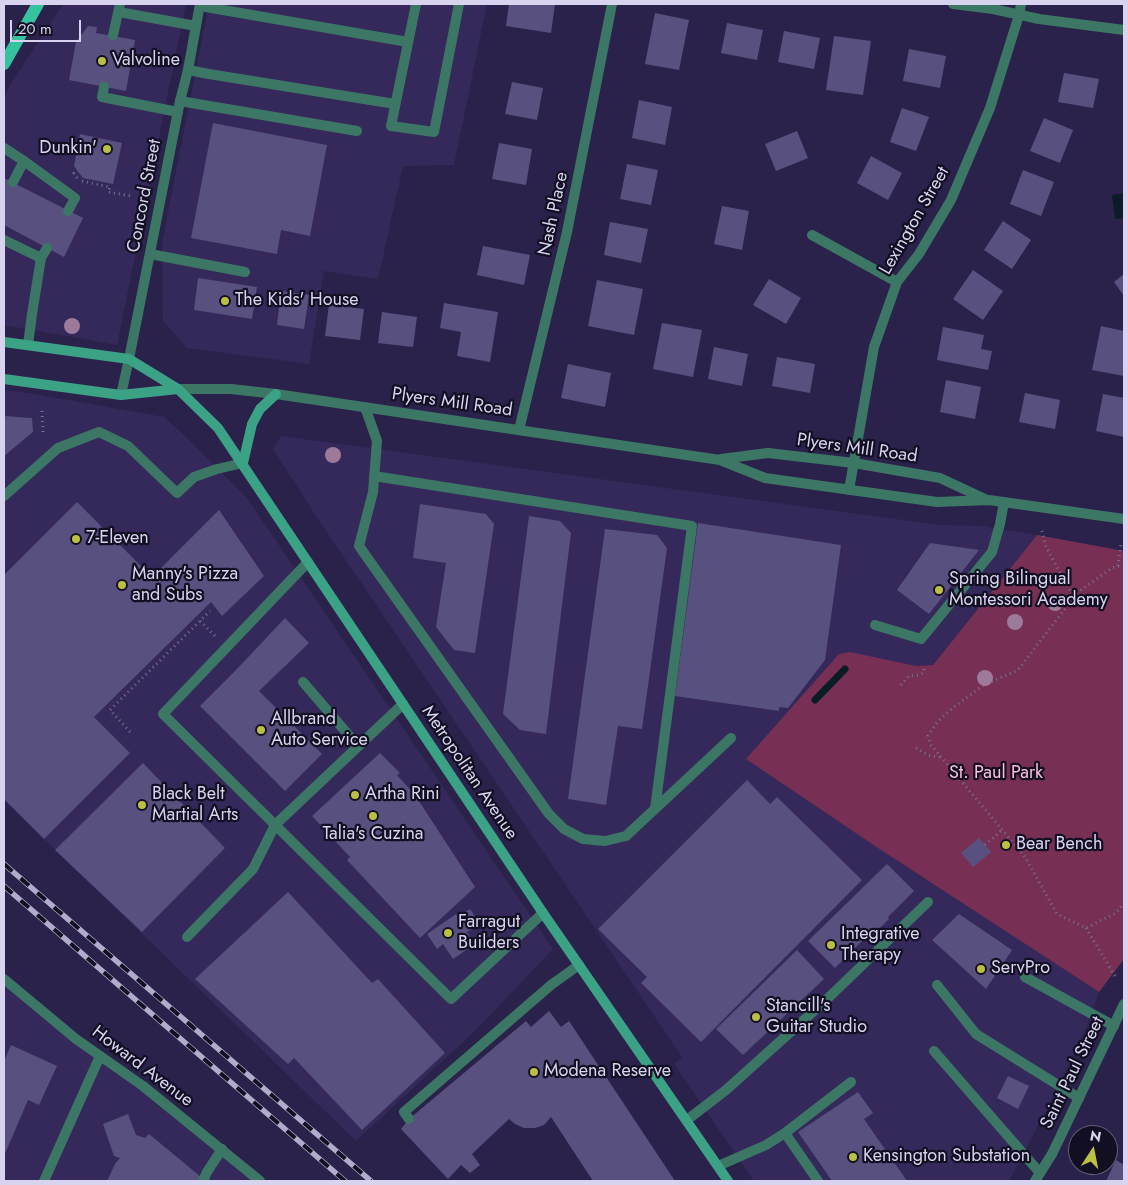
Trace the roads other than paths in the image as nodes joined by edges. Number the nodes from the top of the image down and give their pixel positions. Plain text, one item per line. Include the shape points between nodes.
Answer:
1 (38, 4) edge
2 (416, 4) edge
3 (459, 4) edge
4 (612, 4) edge
5 (953, 4) edge
6 (1021, 4) edge
7 (200, 5) edge
8 (120, 8) edge
9 (1019, 15) junction
10 (196, 26) junction
11 (1124, 30) edge
12 (113, 35) dead end
13 (408, 42) junction
14 (4, 64) edge
15 (188, 70) junction
16 (104, 87) dead end
17 (180, 101) junction
18 (395, 104) junction
19 (178, 112) junction
20 (357, 131) dead end
21 (4, 148) edge
22 (24, 161) junction
23 (13, 182) dead end
24 (68, 211) dead end
25 (812, 235) dead end
26 (4, 240) edge
27 (48, 248) dead end
28 (150, 254) junction
29 (41, 258) junction
30 (245, 272) dead end
31 (897, 282) junction
32 (4, 342) edge
33 (28, 345) junction
34 (129, 359) junction
35 (4, 379) edge
36 (178, 389) junction
37 (276, 394) junction
38 (121, 395) junction
39 (365, 407) junction
40 (519, 430) junction
41 (720, 460) junction
42 (243, 463) junction
43 (854, 463) junction
44 (374, 476) junction
45 (849, 490) junction
46 (4, 496) edge
47 (985, 500) junction
48 (1004, 502) junction
49 (1124, 519) edge
50 (308, 562) junction
51 (875, 625) dead end
52 (303, 682) dead end
53 (403, 704) junction
54 (731, 738) dead end
55 (358, 746) junction
56 (655, 808) junction
57 (275, 825) junction
58 (928, 902) dead end
59 (543, 913) junction
60 (187, 937) dead end
61 (579, 965) junction
62 (1025, 977) dead end
63 (4, 979) edge
64 (937, 985) dead end
65 (1124, 1004) edge
66 (1114, 1026) junction
67 (934, 1051) dead end
68 (100, 1056) junction
69 (851, 1082) dead end
70 (1079, 1098) junction
71 (409, 1119) dead end
72 (687, 1120) junction
73 (785, 1133) junction
74 (222, 1150) junction
75 (718, 1166) junction
76 (1038, 1177) edge
77 (44, 1181) edge
78 (203, 1181) edge
79 (260, 1181) edge
80 (728, 1181) edge
81 (818, 1181) edge

1 - 14 main road
2 - 13 street
3 - 18 street via 434,132 391,126
4 - 40 street, Nash Place via 568,232
5 - 9 street
6 - 9 street, Lexington Street
7 - 10 street, Concord Street
7 - 13 street
8 - 10 street
8 - 12 street
9 - 11 street
9 - 31 street, Lexington Street via 990,108 951,200 919,254
10 - 15 street, Concord Street
13 - 18 street
15 - 17 street, Concord Street
15 - 18 street
16 - 19 street via 102,97
17 - 19 street, Concord Street
17 - 20 street
19 - 28 street, Concord Street
21 - 22 street
22 - 23 street
22 - 24 street via 75,198
25 - 31 street
26 - 29 street
27 - 29 street
28 - 30 street
28 - 34 street, Concord Street
29 - 33 street
31 - 43 street, Lexington Street via 874,347
32 - 33 main road
33 - 34 main road
34 - 36 main road
34 - 38 street, Concord Street
35 - 38 main road, Plyers Mill Road
36 - 37 street, Plyers Mill Road via 231,389
36 - 38 main road, Plyers Mill Road
36 - 42 main road, Metropolitan Avenue via 218,428
37 - 39 street, Plyers Mill Road
37 - 42 main road via 260,409 252,424
39 - 40 street, Plyers Mill Road
39 - 44 street via 377,441
40 - 41 street, Plyers Mill Road
41 - 43 street, Plyers Mill Road via 768,452
41 - 45 street, Plyers Mill Road via 765,478
42 - 46 street via 194,478 177,493 128,446 99,432 58,448
42 - 50 main road, Metropolitan Avenue
43 - 45 street, Lexington Street
43 - 47 street, Plyers Mill Road via 940,478
44 - 56 street via 359,546 549,814 564,829 583,839 605,841 626,836
44 - 56 street via 692,526
45 - 47 street, Plyers Mill Road via 937,502
47 - 48 street, Plyers Mill Road
48 - 49 street, Plyers Mill Road
48 - 51 street via 992,552 921,639
50 - 53 main road, Metropolitan Avenue
50 - 57 street via 163,714
52 - 55 street
53 - 55 street
53 - 59 main road, Metropolitan Avenue
54 - 56 street
55 - 57 street
57 - 59 street via 451,999
57 - 60 street via 253,869
58 - 72 street via 818,1008 726,1090
59 - 61 main road, Metropolitan Avenue
61 - 71 street via 551,985 404,1112
61 - 72 main road, Metropolitan Avenue
62 - 66 street
63 - 68 street, Howard Avenue
64 - 70 street via 976,1034
65 - 66 street, Saint Paul Street
66 - 70 street, Saint Paul Street
67 - 76 street
68 - 74 street, Howard Avenue
68 - 77 street
69 - 73 street
70 - 76 street, Saint Paul Street
72 - 75 main road, Metropolitan Avenue
73 - 75 street
73 - 81 street
74 - 78 street
74 - 79 street, Howard Avenue
75 - 80 main road, Metropolitan Avenue

